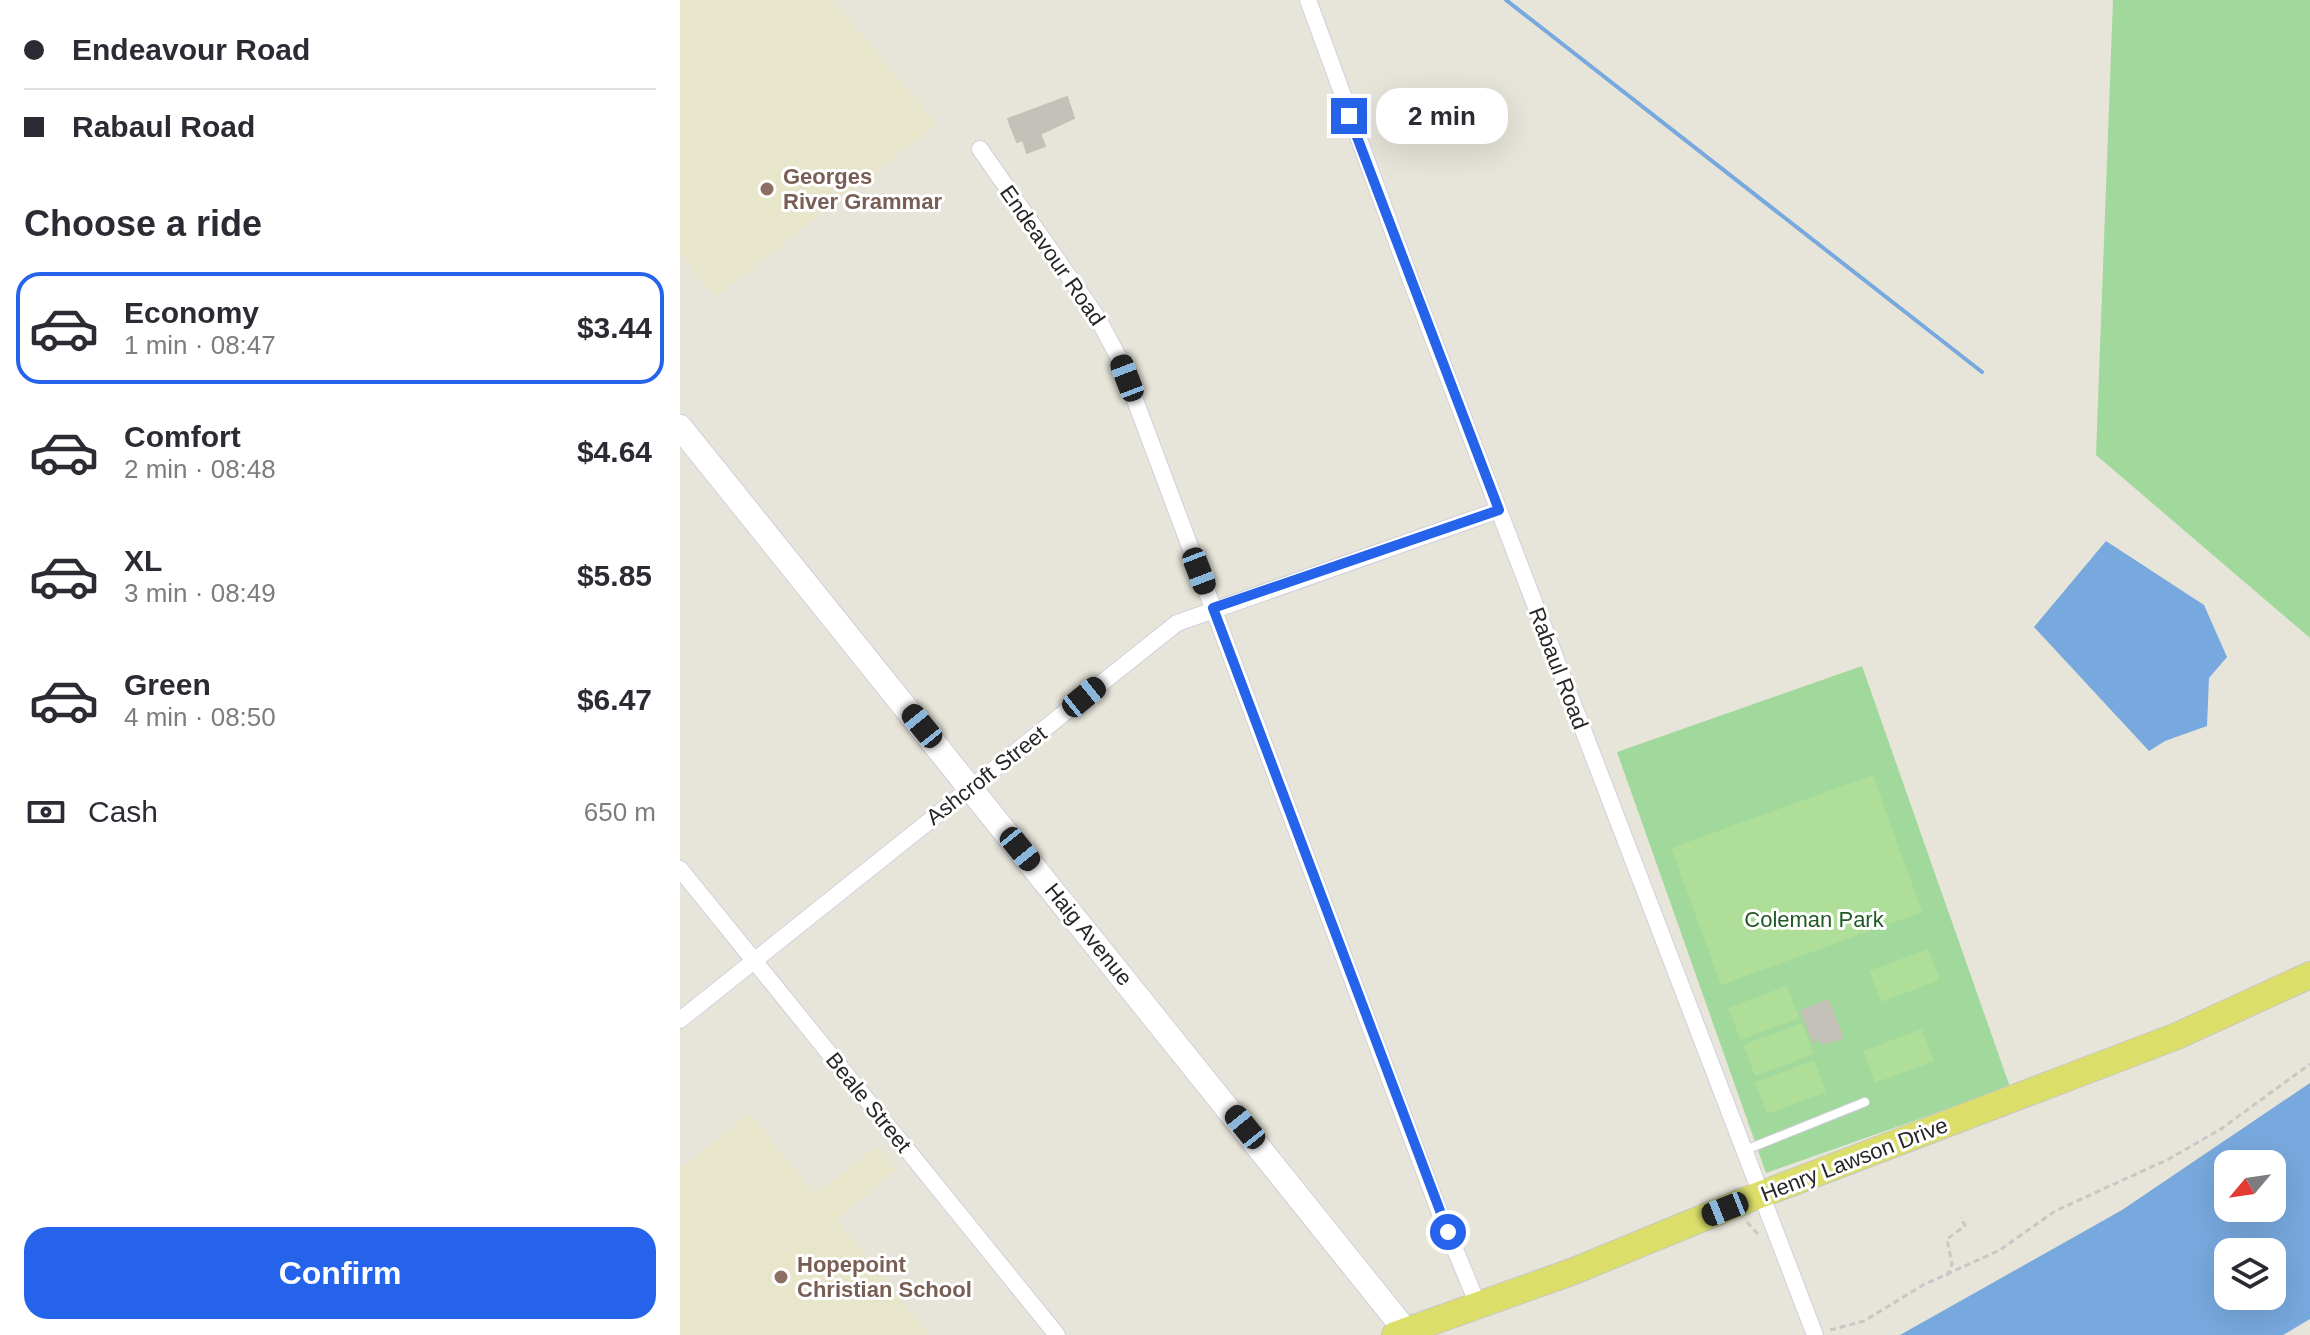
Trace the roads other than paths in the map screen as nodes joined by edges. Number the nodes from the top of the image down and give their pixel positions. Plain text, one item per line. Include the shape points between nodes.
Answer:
1 (1308, 0) edge
2 (980, 149) dead end
3 (680, 427) edge
4 (1499, 510) junction
5 (1213, 608) junction
6 (970, 787) junction
7 (680, 869) edge
8 (755, 961) junction
9 (2310, 975) edge
10 (680, 1020) edge
11 (1865, 1102) dead end
12 (1743, 1151) junction
13 (1760, 1195) junction
14 (1478, 1305) junction
15 (1400, 1333) edge
16 (1057, 1335) edge
17 (1815, 1335) edge

1 - 4 street, Rabaul Road
2 - 5 street, Endeavour Road via 1113,344
3 - 6 main road, Haig Avenue
4 - 5 street, Ashcroft Street
4 - 12 street, Rabaul Road
5 - 6 street, Ashcroft Street via 1168,629
5 - 14 street, Endeavour Road
6 - 8 street, Ashcroft Street
6 - 15 main road, Haig Avenue
7 - 8 street, Beale Street
8 - 10 street, Ashcroft Street
8 - 16 street, Beale Street
9 - 13 main road, Henry Lawson Drive via 2177,1036
11 - 12 lane
12 - 13 street, Rabaul Road
13 - 14 main road, Henry Lawson Drive
13 - 17 street, Rabaul Road
14 - 15 main road, Henry Lawson Drive

